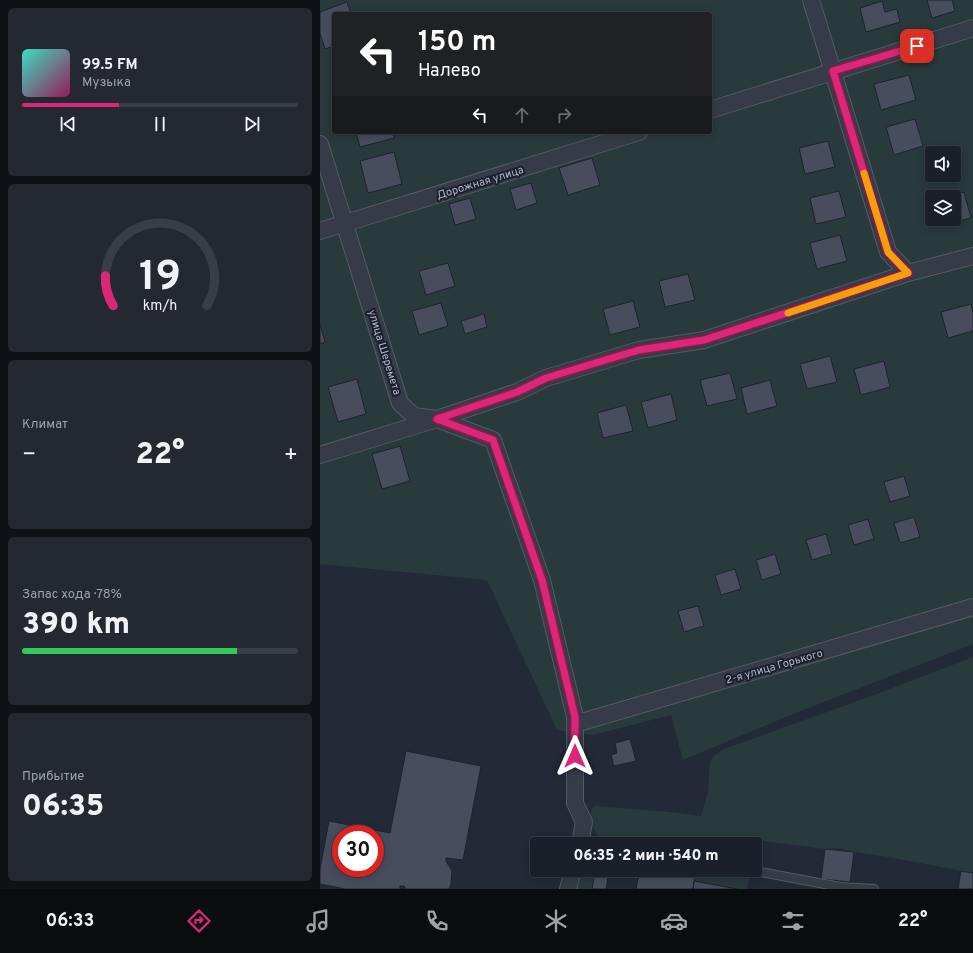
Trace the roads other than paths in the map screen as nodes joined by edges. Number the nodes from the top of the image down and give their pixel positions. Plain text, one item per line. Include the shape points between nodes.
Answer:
1 (811, 0) edge
2 (973, 28) edge
3 (833, 71) junction
4 (712, 109) edge
5 (633, 134) edge
6 (320, 144) edge
7 (345, 224) junction
8 (320, 231) edge
9 (973, 256) edge
10 (908, 273) junction
11 (437, 419) junction
12 (320, 455) edge
13 (973, 607) edge
14 (575, 724) junction
15 (581, 837) edge
16 (762, 872) edge
17 (571, 877) edge
18 (568, 889) edge
19 (874, 889) edge

1 - 3 street
2 - 3 street
3 - 4 street
3 - 10 street via 888,252
5 - 7 street, Дорожная улица
6 - 7 street, улица Шеремета
7 - 8 street, Дорожная улица
7 - 11 street, улица Шеремета via 400,403 414,416
9 - 10 street
10 - 11 street via 704,340 639,350 546,378 517,392
11 - 12 street
11 - 14 street via 493,440 542,580
13 - 14 street, 2-я улица Горького
14 - 15 street via 575,803 584,822
16 - 19 lane via 840,887
17 - 18 street

